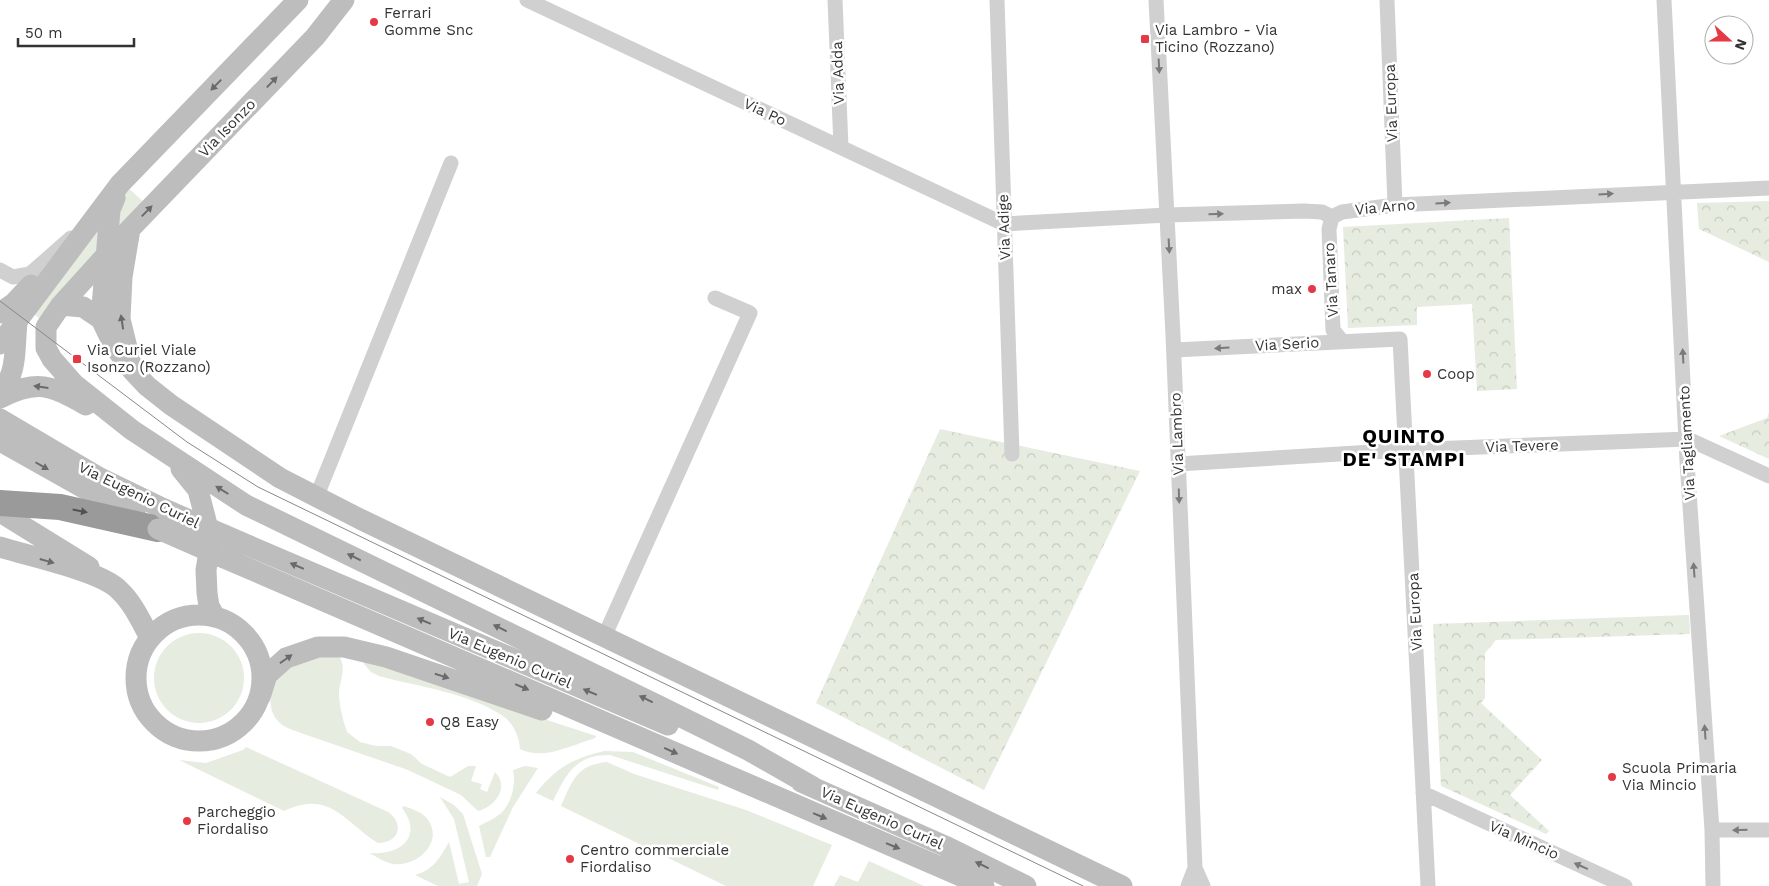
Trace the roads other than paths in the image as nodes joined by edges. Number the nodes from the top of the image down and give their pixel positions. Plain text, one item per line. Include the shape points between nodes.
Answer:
1 (298, 0) edge
2 (344, 0) edge
3 (527, 0) edge
4 (836, 0) edge
5 (996, 0) edge
6 (1156, 0) edge
7 (1386, 0) edge
8 (1664, 0) edge
9 (841, 147) junction
10 (451, 163) dead end
11 (120, 184) junction
12 (1769, 188) edge
13 (1673, 191) junction
14 (1395, 205) junction
15 (1167, 215) junction
16 (97, 216) junction
17 (1332, 217) junction
18 (1004, 224) junction
19 (130, 229) junction
20 (106, 254) junction
21 (0, 270) edge
22 (715, 298) dead end
23 (61, 305) junction
24 (8, 318) edge
25 (101, 319) junction
26 (1400, 339) joint
27 (1341, 340) junction
28 (0, 344) edge
29 (1174, 350) junction
30 (132, 370) junction
31 (0, 396) edge
32 (2, 428) edge
33 (132, 430) junction
34 (1688, 439) junction
35 (1405, 450) junction
36 (1012, 454) dead end
37 (174, 459) junction
38 (1178, 464) junction
39 (1769, 476) edge
40 (316, 498) junction
41 (5, 507) edge
42 (161, 519) junction
43 (0, 547) edge
44 (104, 578) junction
45 (215, 617) junction
46 (604, 637) junction
47 (150, 638) junction
48 (260, 697) junction
49 (640, 749) dead end
50 (813, 787) junction
51 (1423, 793) junction
52 (1769, 829) edge
53 (1712, 830) junction
54 (1195, 868) junction
55 (984, 886) edge
56 (1026, 886) edge
57 (1122, 886) edge
58 (1177, 886) edge
59 (1188, 886) edge
60 (1203, 886) edge
61 (1428, 886) edge
62 (1625, 886) edge
63 (1713, 886) edge

1 -> 11 main road
19 -> 2 main road, Via Isonzo via 315,38
3 - 9 street, Via Po
4 - 9 street, Via Adda
5 - 18 street, Via Adige
6 -> 15 street, Via Lambro
7 - 14 street, Via Europa
8 - 13 street, Via Tagliamento
9 - 18 street, Via Po
10 - 40 street
11 - 16 main road
11 - 20 main road via 110,210
12 - 13 street, Via Arno
14 -> 13 street, Via Arno
34 -> 13 street, Via Tagliamento
14 - 17 street, Via Arno via 1342,212
15 -> 17 street, Via Arno via 1304,211 1322,212
15 - 18 street, Via Arno
15 -> 29 street, Via Lambro
16 - 21 street via 30,274 13,277
16 - 24 main road via 14,303
17 - 27 street, Via Tanaro via 1329,229 1333,330
18 - 36 street, Via Adige
19 - 20 main road, Via Isonzo
30 -> 19 main road via 120,319 122,277
20 - 23 main road, Via Isonzo
20 - 25 main road
22 - 46 street via 750,313
23 - 25 main road via 83,307
23 - 33 main road, Via Isonzo via 46,327 46,348 58,368
24 - 28 main road
24 - 31 main road via 15,363 11,380
25 - 30 main road via 114,346
26 - 27 street, Via Serio
26 - 35 street, Via Europa
27 -> 29 street, Via Serio
29 - 38 street, Via Lambro
30 - 40 main road via 171,405 249,459
33 -> 31 main road via 65,393 41,385 23,387
32 - 42 main road, Via Eugenio Curiel
33 - 37 main road
34 - 35 street, Via Tevere
34 - 39 street, Via Tevere
53 -> 34 street, Via Tagliamento
35 - 38 street, Via Tevere
35 - 51 street, Via Europa
37 - 45 main road via 198,490 202,504 211,540 206,570 207,593
50 -> 37 main road via 666,709 264,515
38 -> 54 street, Via Lambro
40 - 46 main road
41 -> 42 highway via 60,507
41 - 44 main road
50 -> 42 main road, Via Eugenio Curiel, bridge via 224,535
42 -> 55 main road, Via Eugenio Curiel, bridge via 222,557
43 -> 44 main road
44 - 47 main road via 118,589 136,612
45 - 47 main road via 197,614 180,618
45 - 48 main road via 234,625 256,651 263,677
46 - 57 main road
47 - 48 main road via 141,653 137,687 141,704 163,730 178,738 212,740 242,725
48 -> 49 main road via 267,675 286,658 318,647 344,647 386,657 508,697
56 -> 50 main road, Via Eugenio Curiel
51 - 61 street, Via Europa
62 -> 51 street, Via Mincio
52 -> 53 street
53 - 63 street, Via Tagliamento
54 - 58 street
54 - 59 street
54 - 60 street

